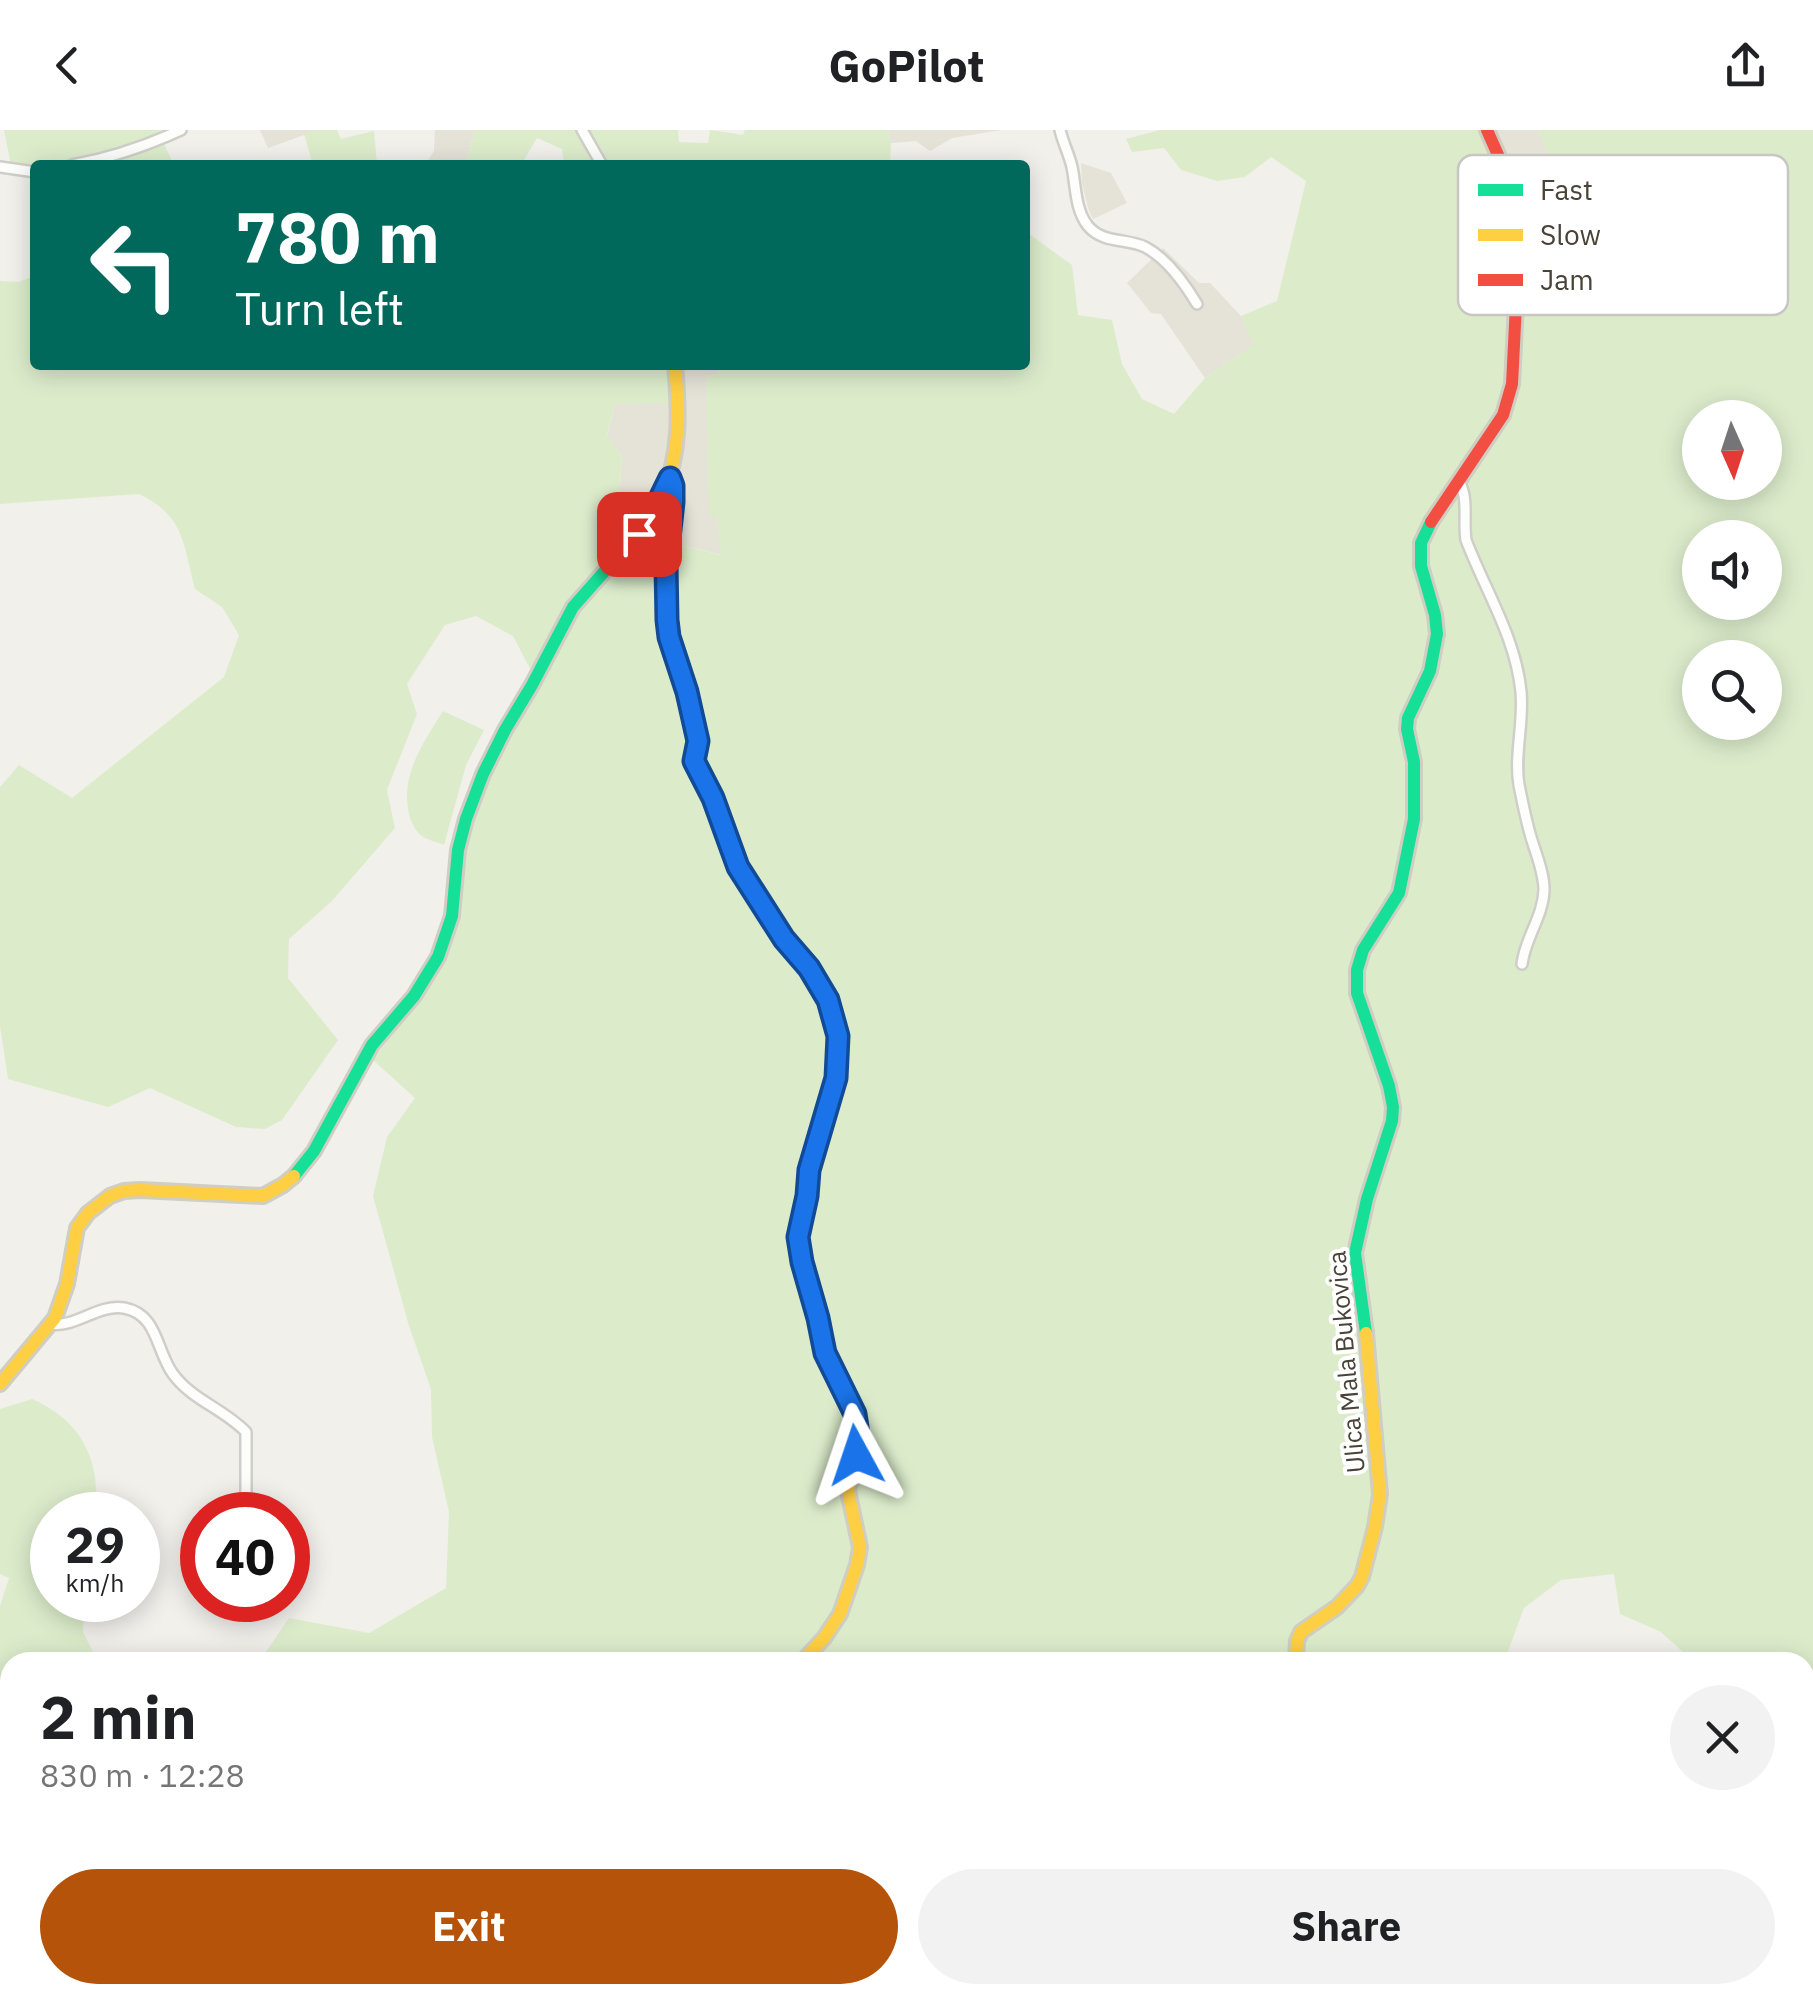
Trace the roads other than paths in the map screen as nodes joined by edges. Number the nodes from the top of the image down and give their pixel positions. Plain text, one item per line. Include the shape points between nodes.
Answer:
1 (182, 130) edge
2 (582, 130) edge
3 (1060, 130) edge
4 (1486, 130) edge
5 (1498, 155) edge
6 (97, 160) edge
7 (599, 160) edge
8 (0, 168) edge
9 (30, 171) edge
10 (1197, 304) dead end
11 (1515, 315) edge
12 (675, 370) edge
13 (670, 478) junction
14 (1459, 481) junction
15 (1522, 964) dead end
16 (50, 1324) junction
17 (0, 1384) edge
18 (246, 1492) edge
19 (811, 1652) edge
20 (1296, 1652) edge

1 - 6 street
2 - 7 street
3 - 10 street via 1078,206 1091,230 1158,256
4 - 5 street, Ulica Mala Bukovica
8 - 9 street
11 - 14 street, Ulica Mala Bukovica via 1512,384 1503,415
12 - 13 street
13 - 16 street via 631,545 567,616 505,731 463,826 442,947 354,1074 314,1152 263,1196 140,1190 102,1201 78,1228 67,1284
13 - 19 street via 667,620 698,741 694,761 738,867 828,1000 838,1036 836,1078 798,1237 825,1353 855,1414 858,1446 848,1492 860,1547 840,1614
14 - 15 street via 1466,540 1514,651 1521,688 1518,780 1544,891
14 - 20 street, Ulica Mala Bukovica via 1421,543 1437,634 1430,670 1408,718 1415,790 1405,871 1400,894 1357,970 1357,992 1393,1106 1355,1253 1380,1494 1358,1586 1301,1632
16 - 17 street
16 - 18 street via 112,1307 133,1310 148,1322 176,1378 246,1432

